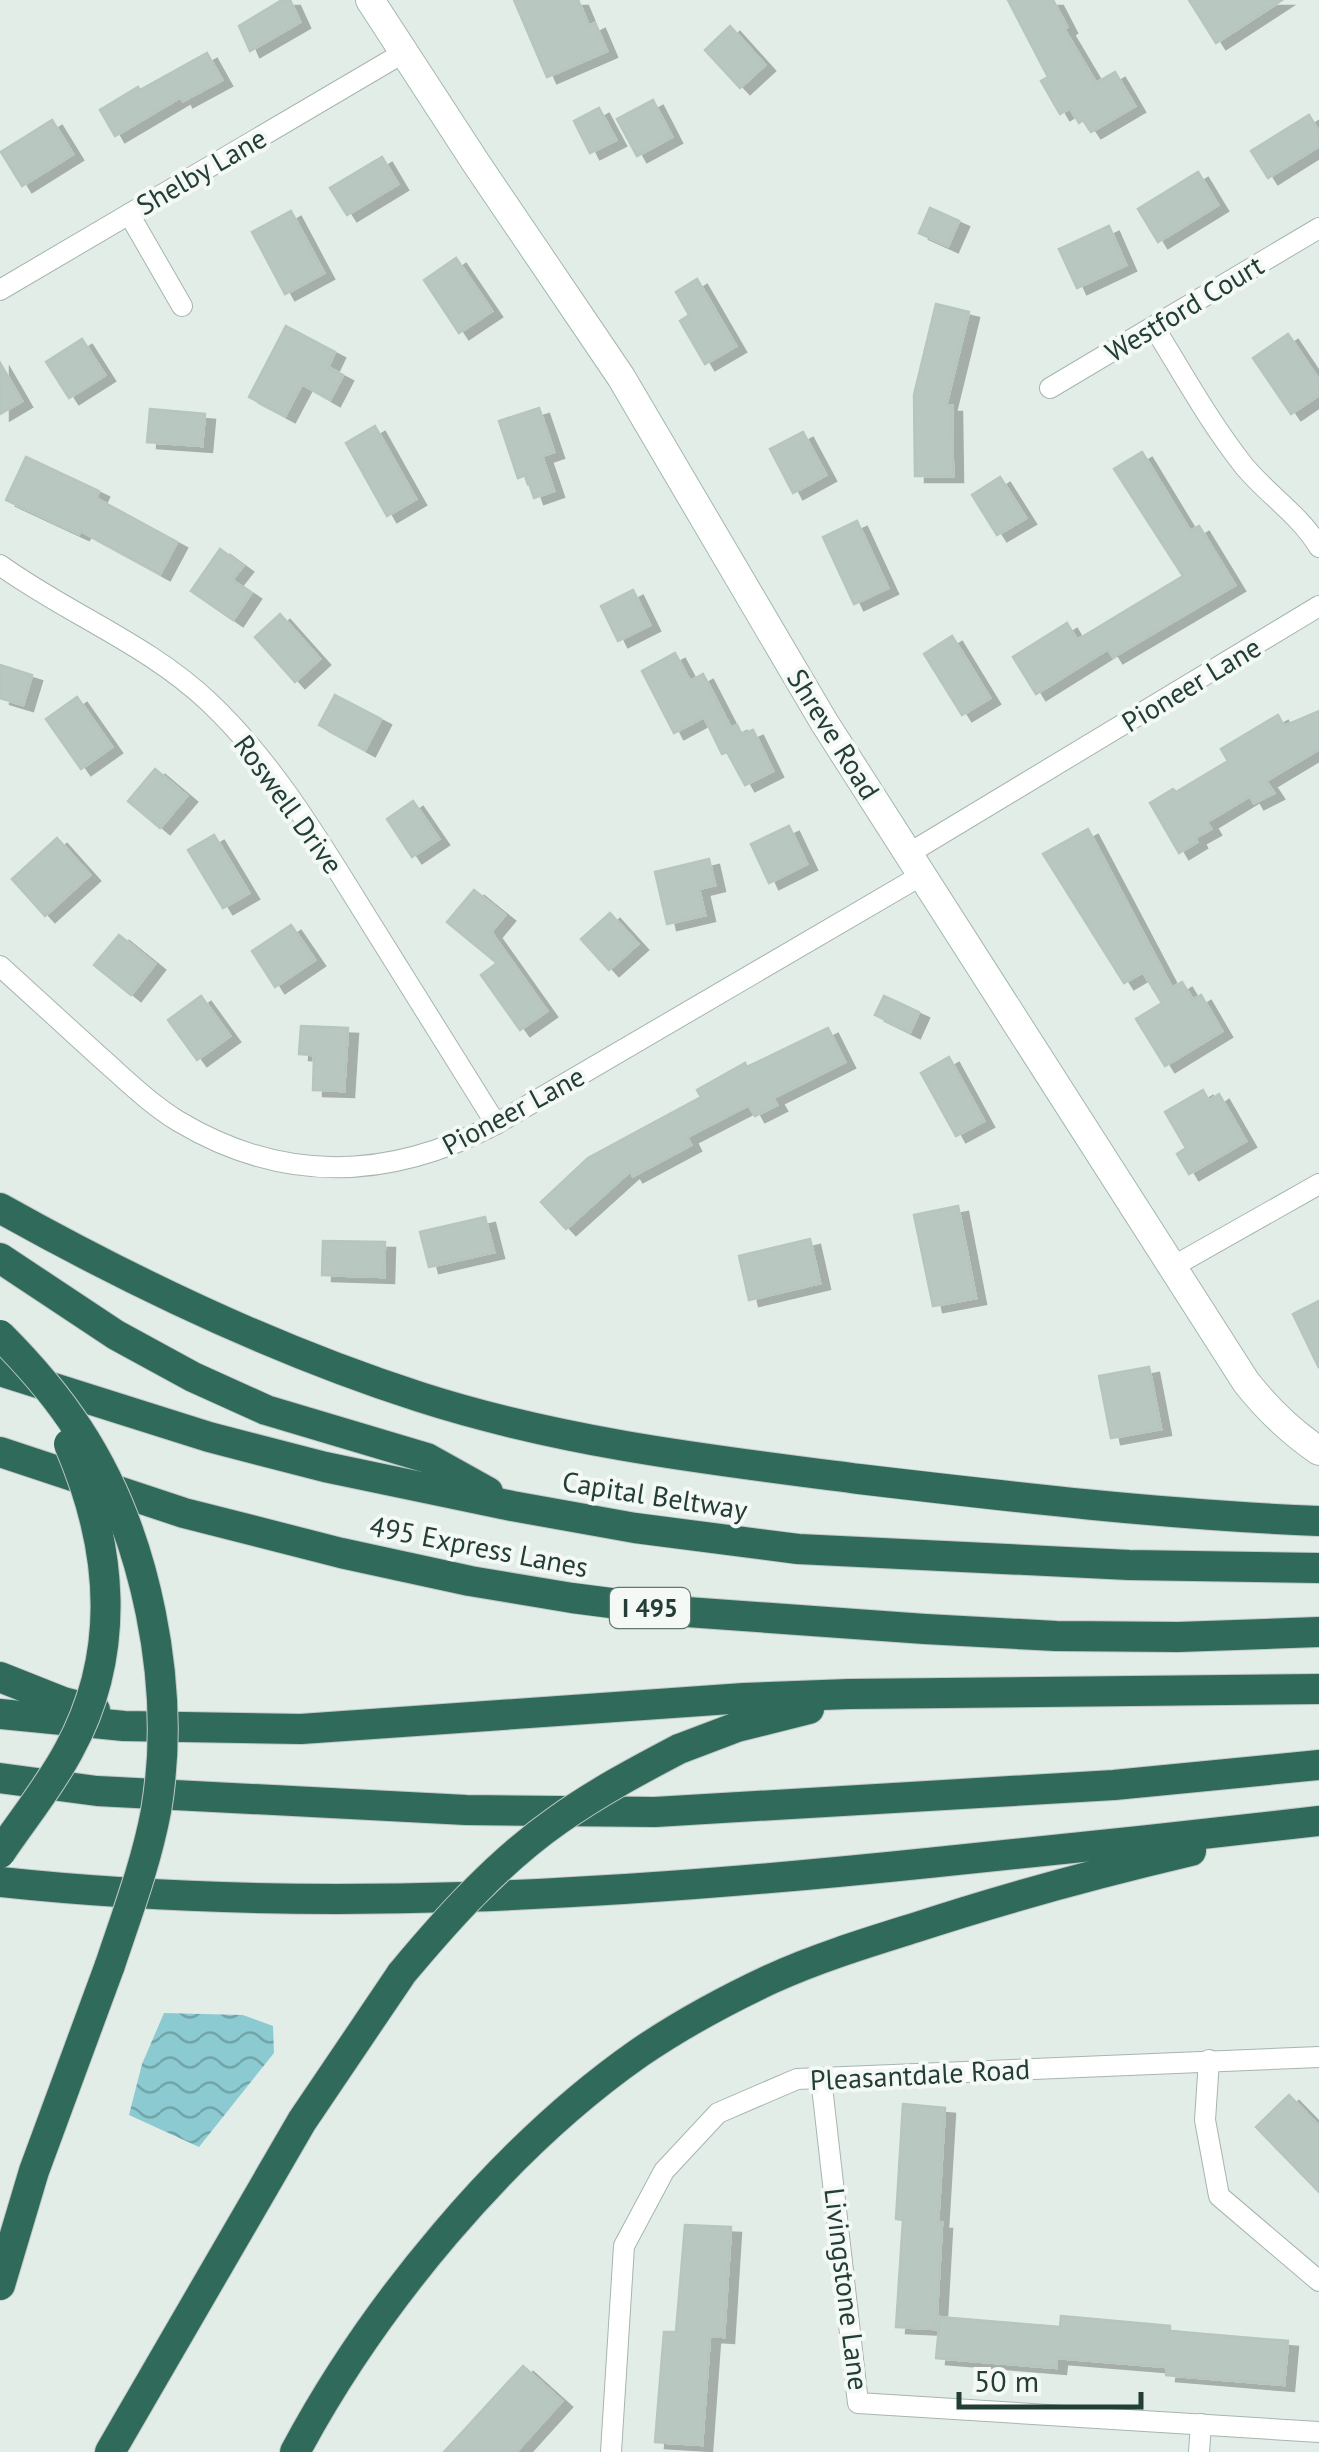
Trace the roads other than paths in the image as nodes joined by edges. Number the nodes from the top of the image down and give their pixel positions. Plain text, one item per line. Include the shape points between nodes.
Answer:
1 (370, 0) edge
2 (403, 52) junction
3 (129, 214) junction
4 (1319, 228) edge
5 (0, 290) edge
6 (182, 306) dead end
7 (1154, 327) junction
8 (1050, 388) dead end
9 (1319, 547) edge
10 (0, 565) edge
11 (1319, 606) edge
12 (915, 864) junction
13 (0, 966) edge
14 (496, 1124) junction
15 (1319, 1184) edge
16 (0, 1208) edge
17 (0, 1258) edge
18 (1174, 1266) junction
19 (5, 1353) edge
20 (1319, 1451) edge
21 (0, 1452) edge
22 (512, 1506) junction
23 (1319, 1521) edge
24 (1319, 1568) edge
25 (1319, 1632) edge
26 (0, 1677) edge
27 (1319, 1689) edge
28 (952, 1694) junction
29 (0, 1714) edge
30 (196, 1728) junction
31 (1319, 1765) edge
32 (0, 1778) edge
33 (1318, 1821) edge
34 (0, 1853) edge
35 (0, 1882) edge
36 (1319, 2057) edge
37 (1209, 2060) junction
38 (821, 2078) junction
39 (1319, 2281) edge
40 (0, 2285) edge
41 (1201, 2424) junction
42 (1319, 2432) edge
43 (110, 2452) edge
44 (295, 2452) edge
45 (611, 2452) edge
46 (1199, 2452) edge

1 - 2 main road, Shreve Road
2 - 3 street, Shelby Lane
2 - 12 main road, Shreve Road via 620,376
3 - 5 street, Shelby Lane
3 - 6 street
4 - 7 street, Westford Court
7 - 8 street, Westford Court
7 - 9 street via 1224,440
10 - 14 street, Roswell Drive via 154,657 248,742 307,821
11 - 12 street, Pioneer Lane
12 - 14 street, Pioneer Lane
12 - 18 main road, Shreve Road
13 - 14 street, Pioneer Lane via 152,1103 212,1140 252,1155 338,1168 380,1165 462,1142
15 - 18 street
16 - 23 highway via 262,1338 418,1397 542,1430 664,1453 1010,1497
17 - 22 highway via 193,1377 266,1410 427,1458
18 - 20 main road, Shreve Road via 1267,1409
19 - 22 highway, Capital Beltway via 209,1438
19 - 34 highway, bridge via 36,1380 52,1406 84,1482 107,1608 99,1673 70,1750
19 - 40 highway, bridge via 68,1416 100,1466 142,1574 163,1694 156,1808 146,1854
21 - 25 highway, 495 Express Lanes / I 495 via 184,1513 340,1554 572,1598 1056,1636
22 - 24 highway, Capital Beltway via 798,1549
26 - 30 highway via 64,1702
27 - 28 highway
28 - 30 highway via 744,1698 301,1729
28 - 43 highway, bridge via 787,1713 679,1750 554,1822 484,1882 402,1973 302,2121
29 - 30 highway
31 - 32 highway via 1114,1785 656,1812 466,1810 97,1791
33 - 35 highway via 824,1874 516,1896 265,1897
33 - 44 highway via 1175,1854 851,1948 695,2018 574,2104 452,2226 352,2358
36 - 37 street, Pleasantdale Road
37 - 38 street, Pleasantdale Road
37 - 39 street via 1205,2120 1219,2196
38 - 41 street, Livingstone Lane via 858,2403
38 - 45 street, Pleasantdale Road via 796,2079 718,2114 664,2171 624,2246
41 - 42 street, Livingstone Lane
41 - 46 street

